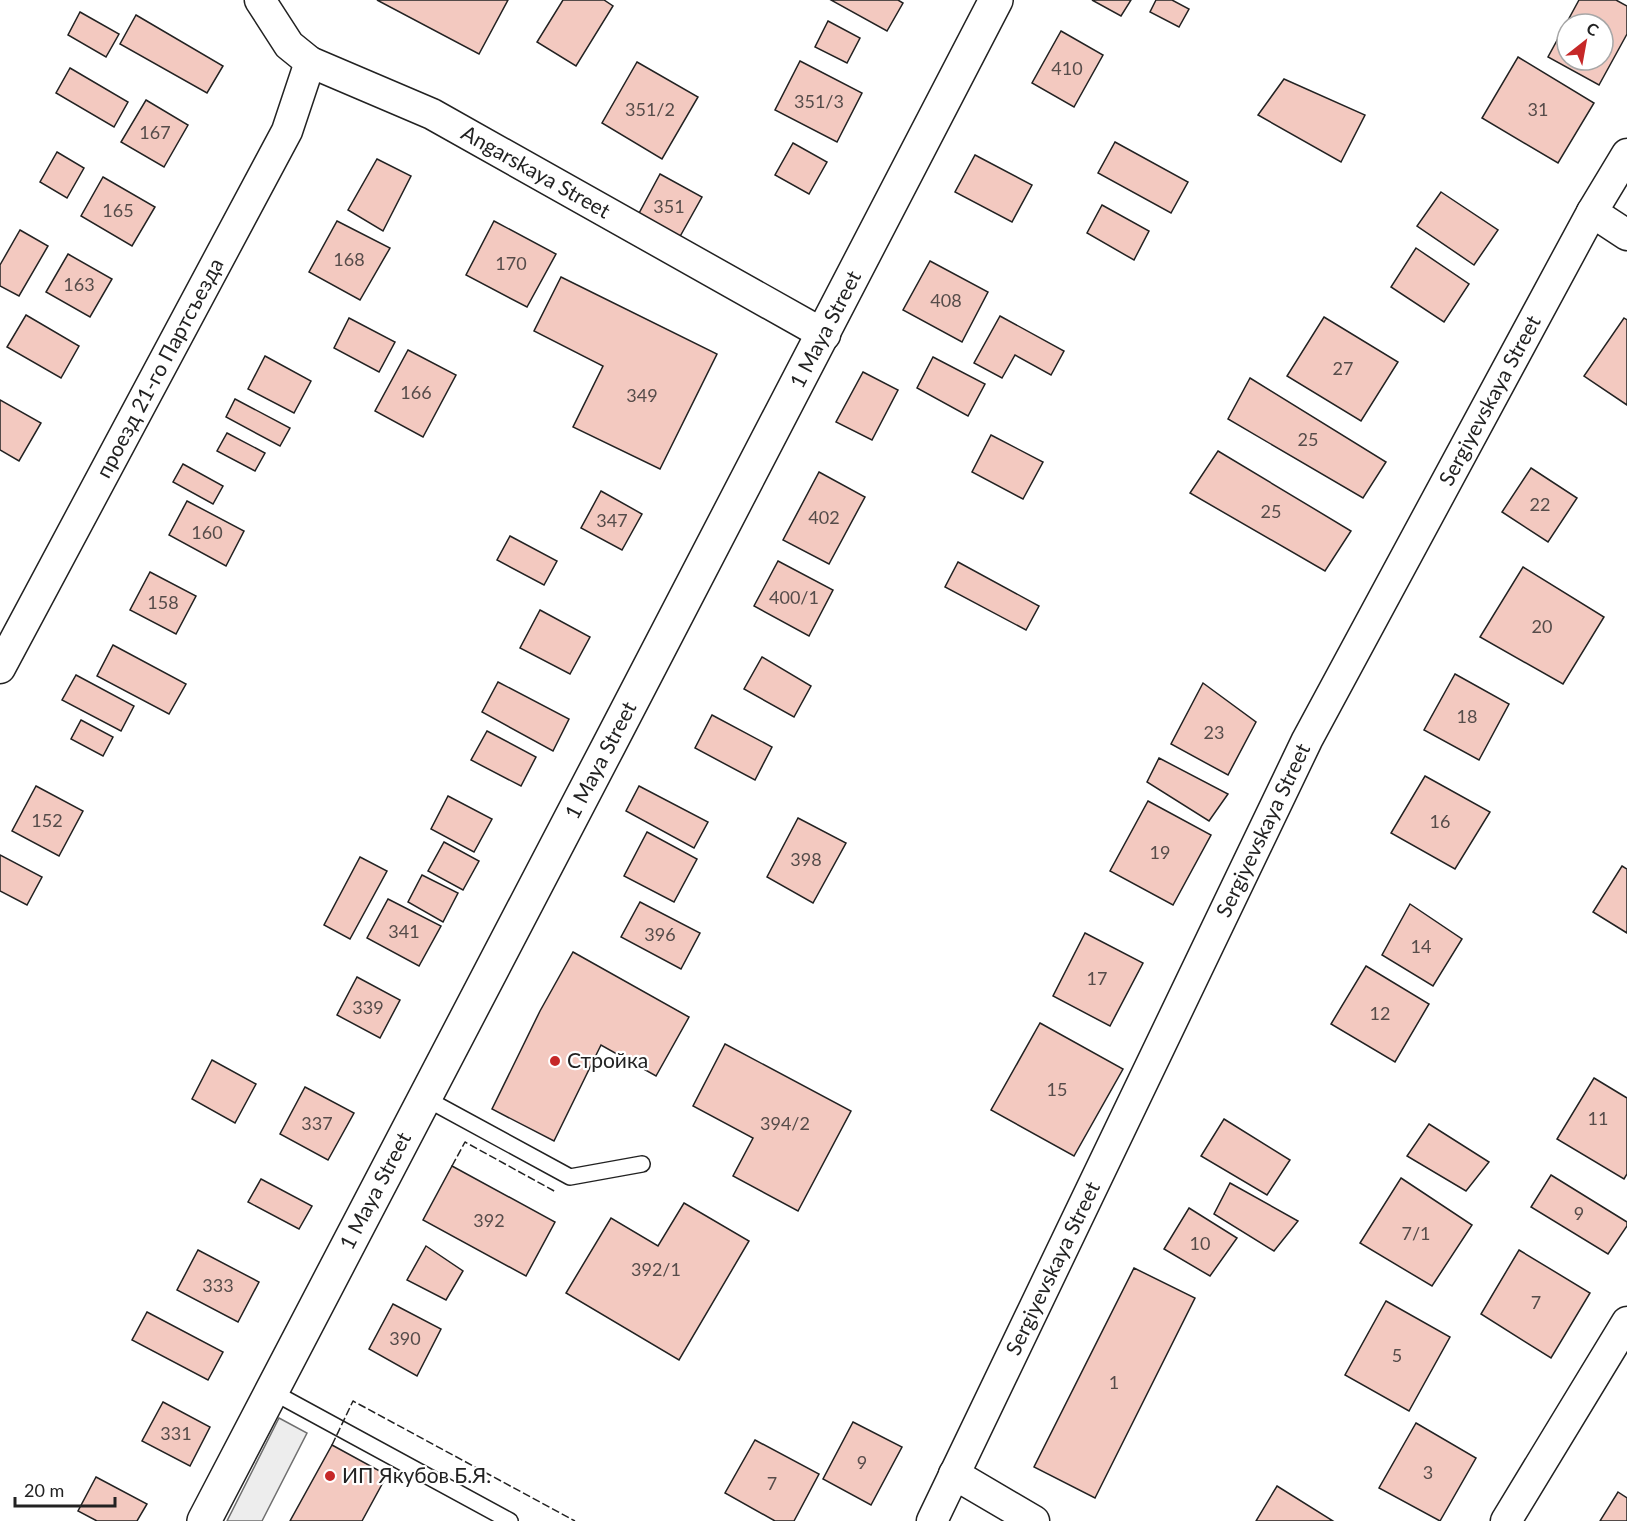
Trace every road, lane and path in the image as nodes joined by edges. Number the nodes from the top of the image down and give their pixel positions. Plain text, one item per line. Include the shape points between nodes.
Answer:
1 (260, 0) edge
2 (996, 0) edge
3 (310, 62) junction
4 (1627, 154) edge
5 (1592, 212) junction
6 (1627, 236) edge
7 (825, 335) junction
8 (0, 668) edge
9 (423, 1097) junction
10 (642, 1164) dead end
11 (1627, 1322) edge
12 (271, 1391) junction
13 (954, 1474) junction
14 (204, 1521) edge
15 (510, 1521) edge
16 (932, 1521) edge
17 (1034, 1521) edge
18 (1506, 1521) edge

1 - 3 street, Angarskaya Street via 289,45
2 - 7 street, 1 Maya Street
3 - 7 street, Angarskaya Street via 432,114
3 - 8 street, проезд 21-го Партсъезда via 287,131
4 - 5 street, Sergiyevskaya Street
5 - 6 street
5 - 13 street, Sergiyevskaya Street via 1307,740
7 - 9 street, 1 Maya Street
9 - 10 lane via 570,1177
9 - 12 street, 1 Maya Street
11 - 18 street
12 - 14 street, 1 Maya Street
12 - 15 lane
13 - 16 street, Sergiyevskaya Street
13 - 17 street

